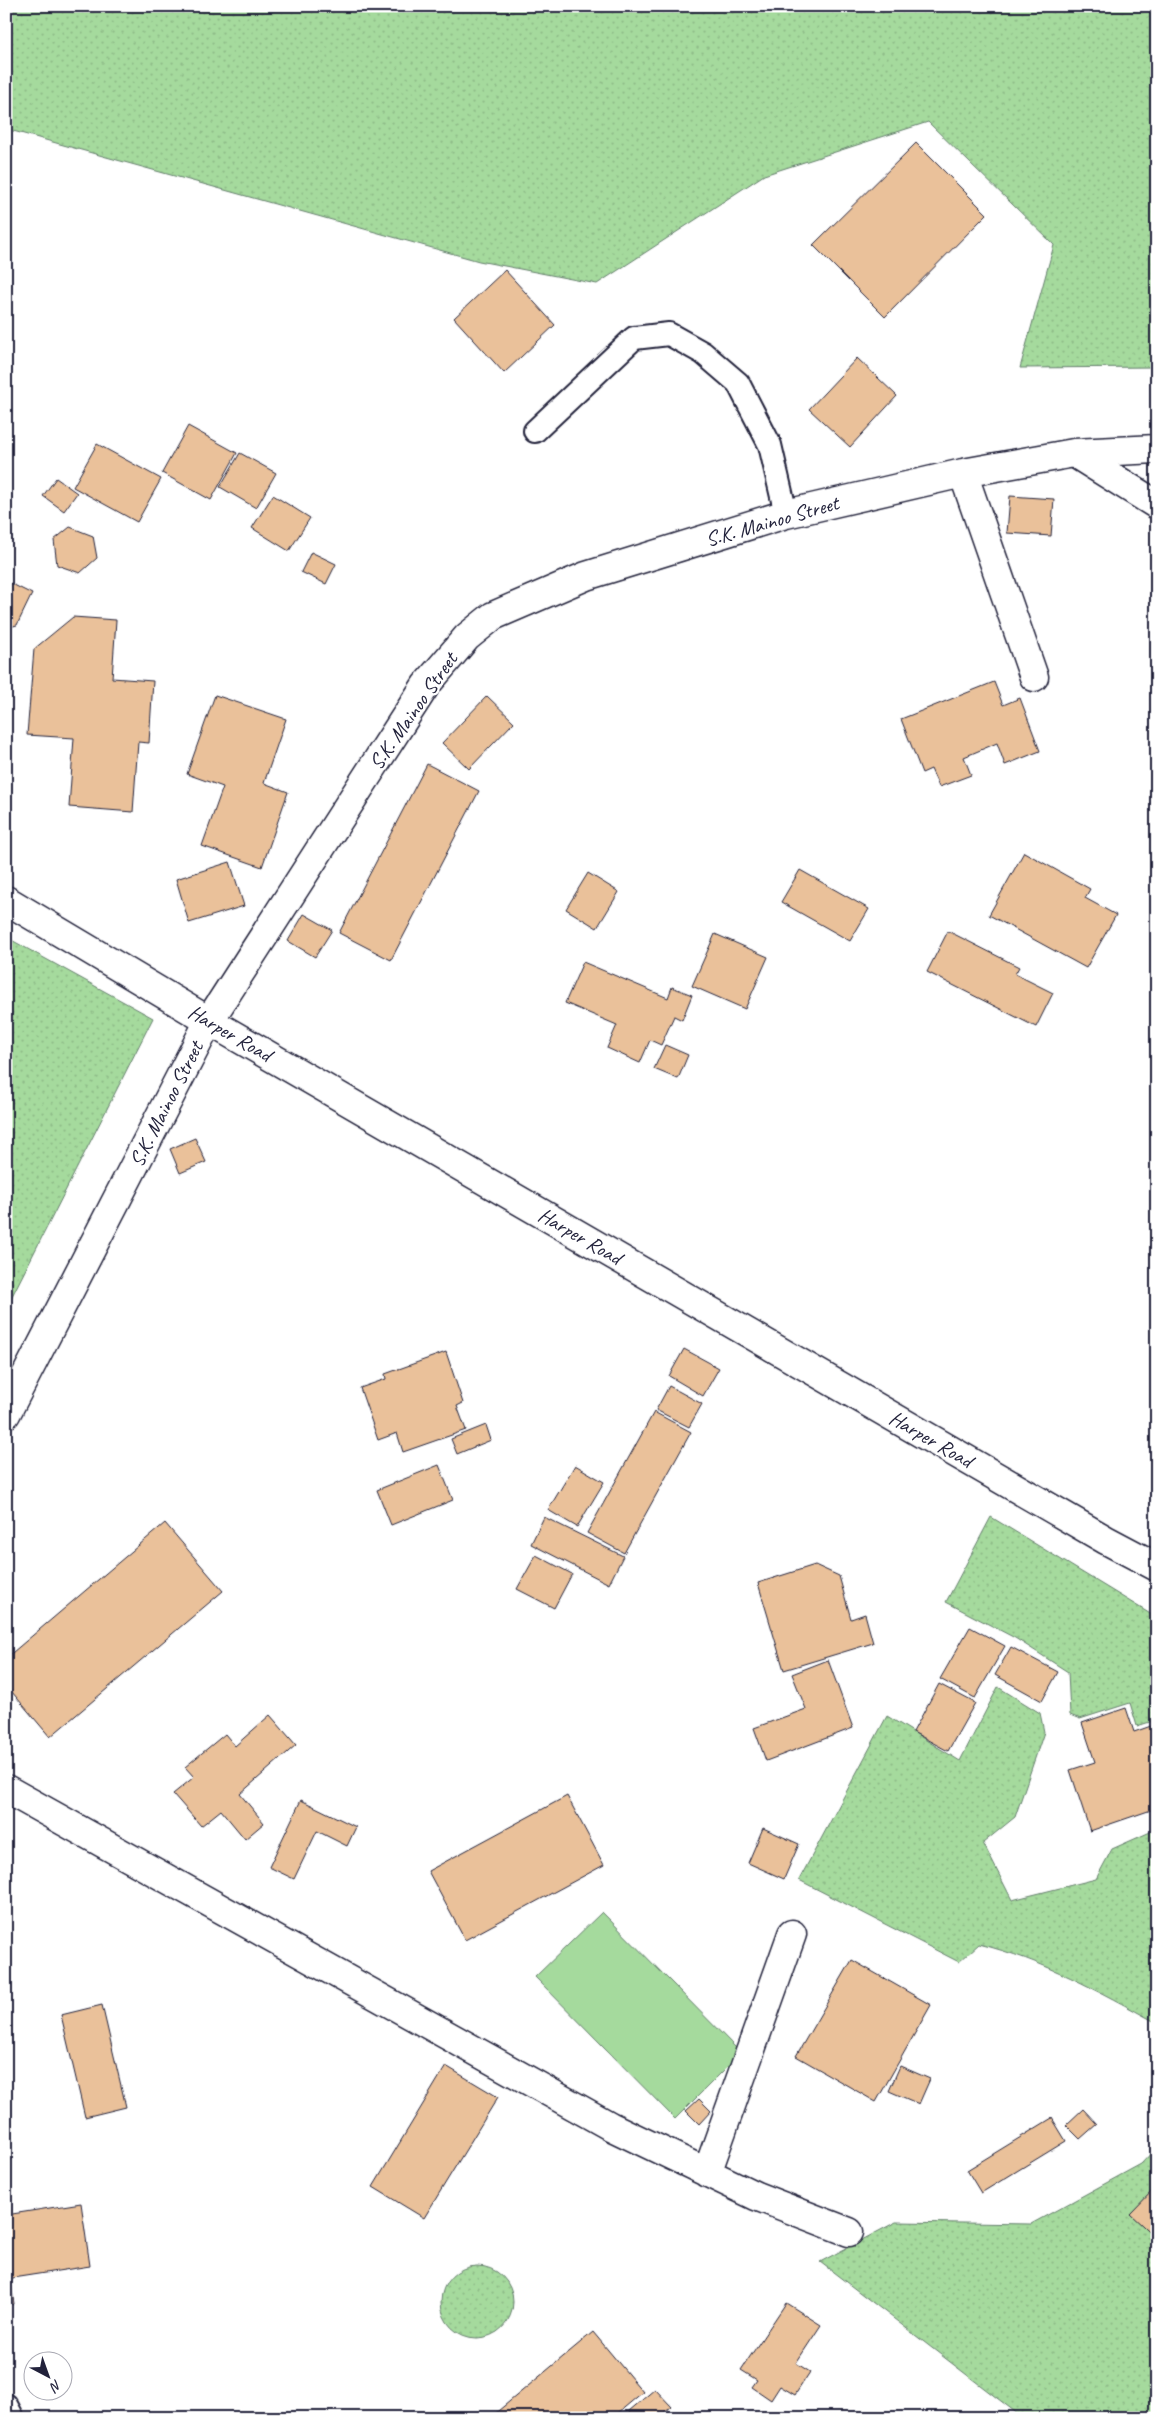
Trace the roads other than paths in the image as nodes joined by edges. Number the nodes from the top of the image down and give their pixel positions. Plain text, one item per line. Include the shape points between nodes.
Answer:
1 (535, 431) dead end
2 (1157, 449) edge
3 (1074, 452) junction
4 (962, 473) junction
5 (1157, 505) edge
6 (786, 514) junction
7 (1034, 677) dead end
8 (6, 900) edge
9 (209, 1021) junction
10 (6, 1414) edge
11 (1157, 1567) edge
12 (6, 1789) edge
13 (792, 1934) dead end
14 (707, 2173) junction
15 (849, 2232) dead end
16 (6, 2405) edge
17 (13, 2418) edge

1 - 6 lane via 634,338 669,334 704,353 738,384 770,445
2 - 3 street, S.K. Mainoo Street
3 - 4 street, S.K. Mainoo Street
3 - 5 street
4 - 6 street, S.K. Mainoo Street
4 - 7 street
6 - 9 street, S.K. Mainoo Street via 586,576 493,616 467,637 426,686
8 - 9 street, Harper Road
9 - 10 street, S.K. Mainoo Street
9 - 11 street, Harper Road
12 - 14 street via 610,2126
13 - 14 street
14 - 15 street
16 - 17 lane

